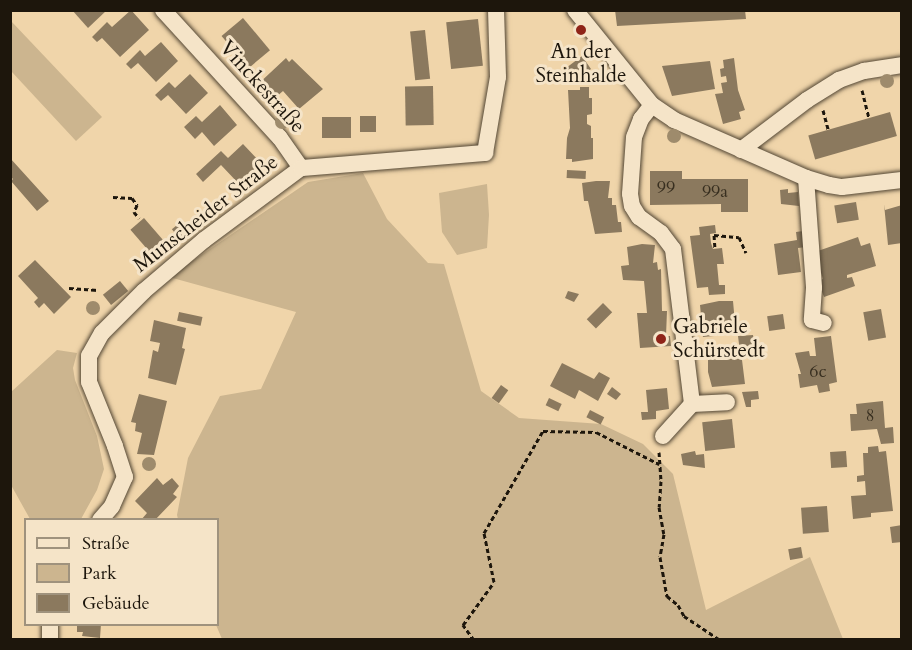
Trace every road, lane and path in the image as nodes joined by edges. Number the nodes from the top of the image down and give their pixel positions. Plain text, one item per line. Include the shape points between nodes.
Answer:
1 (163, 10) edge
2 (496, 10) edge
3 (575, 10) edge
4 (902, 65) edge
5 (858, 73) junction
6 (652, 105) junction
7 (869, 118) dead end
8 (741, 150) junction
9 (301, 168) junction
10 (806, 178) junction
11 (902, 180) edge
12 (113, 196) dead end
13 (139, 218) dead end
14 (714, 248) dead end
15 (746, 253) dead end
16 (69, 288) dead end
17 (98, 290) dead end
18 (824, 323) dead end
19 (728, 402) dead end
20 (692, 404) junction
21 (663, 436) joint
22 (659, 464) junction
23 (101, 518) edge
24 (474, 639) edge
25 (720, 639) edge

1 - 9 street, Vinckestraße via 280,138
2 - 9 street, Munscheider Straße via 498,77 485,153
3 - 6 street
4 - 5 street
5 - 7 path
5 - 8 street via 807,100
6 - 8 street via 674,120
6 - 20 street via 634,137 630,194 639,217 673,249
8 - 10 street
9 - 23 street, Munscheider Straße via 204,240 144,291 111,322 94,346 89,382 124,477 112,506
10 - 11 street via 842,187
10 - 18 street via 814,288 812,320
12 - 13 path via 132,198
14 - 15 path via 714,235 739,237
16 - 17 path
19 - 20 street
20 - 21 street
21 - 22 path via 658,449
22 - 24 path via 596,432 543,432 484,533 494,582 463,625
22 - 25 path via 659,507 664,534 660,556 668,596 684,616

